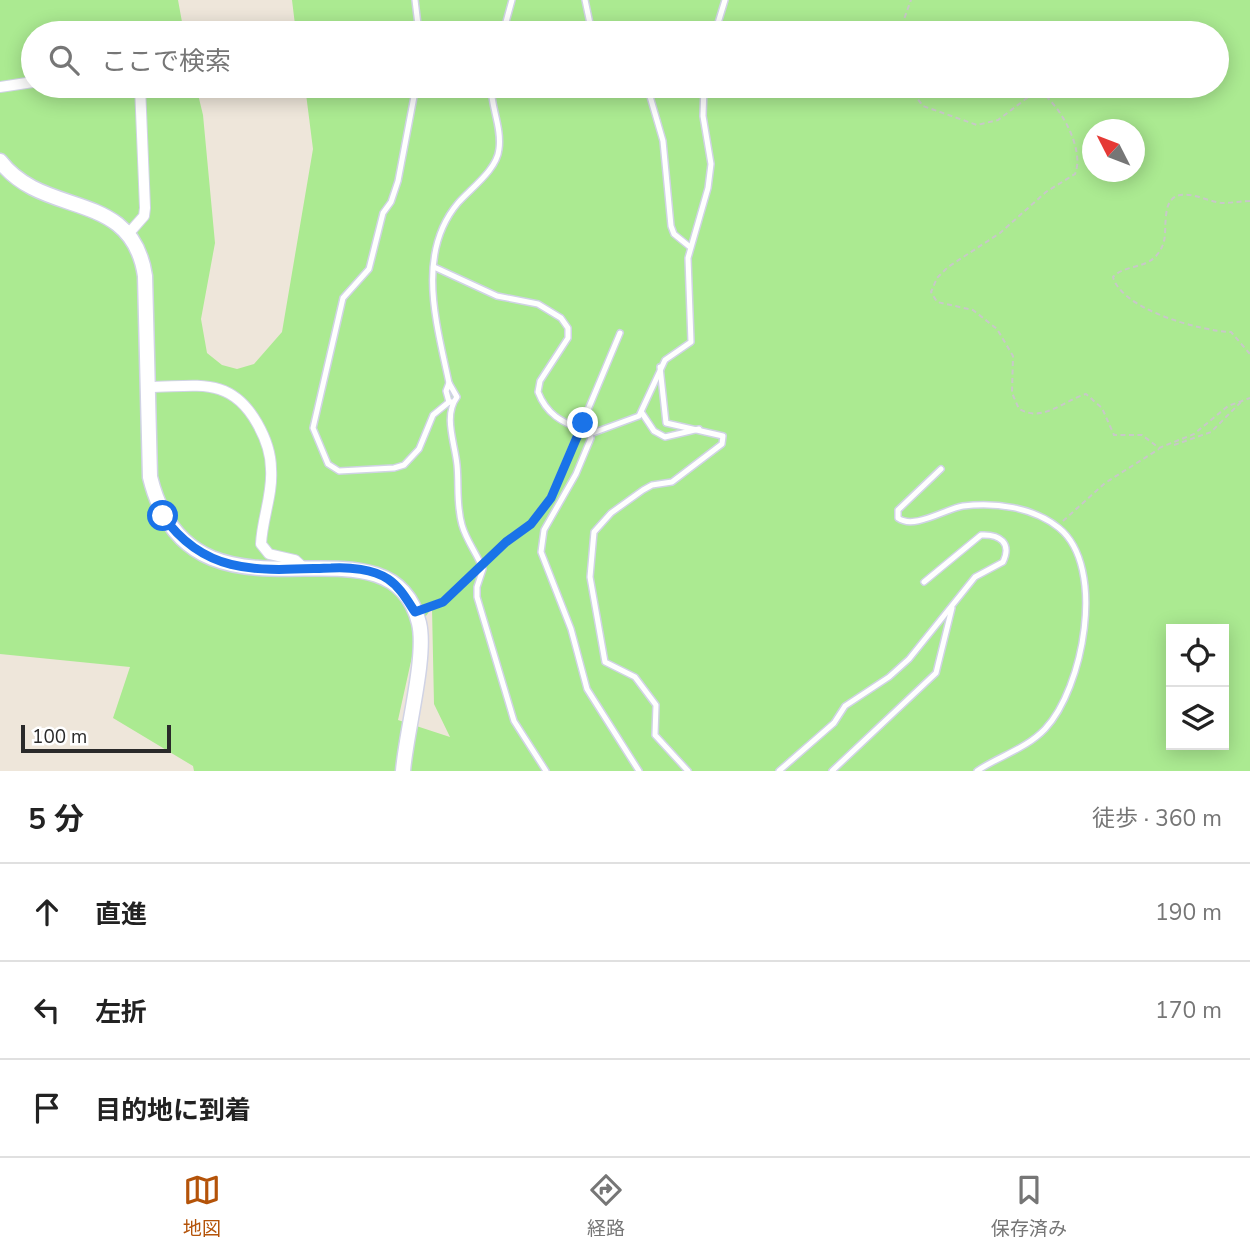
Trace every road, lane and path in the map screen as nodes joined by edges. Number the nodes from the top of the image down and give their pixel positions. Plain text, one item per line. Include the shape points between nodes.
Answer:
1 (415, 0) edge
2 (512, 0) edge
3 (585, 0) edge
4 (725, 0) edge
5 (911, 0) edge
6 (418, 21) edge
7 (506, 21) edge
8 (589, 21) edge
9 (719, 21) edge
10 (903, 21) edge
11 (21, 84) edge
12 (0, 87) edge
13 (140, 98) edge
14 (414, 98) edge
15 (492, 98) edge
16 (650, 98) edge
17 (704, 98) edge
18 (917, 98) edge
19 (1030, 98) edge
20 (1048, 98) edge
21 (0, 161) edge
22 (1250, 201) edge
23 (129, 233) junction
24 (690, 247) junction
25 (434, 267) junction
26 (620, 333) dead end
27 (1250, 354) edge
28 (660, 367) junction
29 (449, 383) junction
30 (148, 387) junction
31 (1250, 398) edge
32 (1244, 399) junction
33 (450, 402) junction
34 (642, 413) junction
35 (699, 429) junction
36 (580, 430) junction
37 (590, 434) junction
38 (1166, 446) junction
39 (1160, 448) junction
40 (941, 470) dead end
41 (1058, 527) junction
42 (482, 565) junction
43 (306, 569) junction
44 (924, 582) dead end
45 (952, 604) junction
46 (415, 612) junction
47 (403, 771) edge
48 (546, 771) edge
49 (639, 771) edge
50 (688, 771) edge
51 (779, 771) edge
52 (832, 771) edge
53 (977, 771) edge

1 - 6 lane
2 - 7 lane
3 - 8 lane
4 - 9 lane
5 - 10 path
11 - 12 street
13 - 23 street via 145,208
14 - 33 lane via 398,181 383,214 369,268 343,298 313,428 328,464 339,471 394,468 404,465 419,449 433,415
15 - 25 lane via 499,150 496,161 450,212 441,228
16 - 24 lane via 663,141 671,226
17 - 24 lane via 710,174
18 - 19 path via 923,106 977,125 998,120
20 - 39 path via 1074,143 1075,174 948,267 937,278 932,299 973,310 997,329 1013,356 1013,393 1023,412 1051,411 1086,394 1102,408 1114,435 1142,435
21 - 23 street via 37,192 109,216
22 - 27 path via 1220,203 1187,194 1175,198 1167,211 1168,231 1159,253 1146,264 1113,277 1135,300 1165,317 1231,332
23 - 30 street via 143,258
24 - 28 lane via 691,342
25 - 29 lane via 433,307
25 - 36 lane via 497,296 538,304 561,318 568,338 540,380 538,392 552,415
26 - 36 lane
28 - 34 lane
28 - 35 lane via 666,423
29 - 33 lane
29 - 33 lane via 457,393
30 - 43 street via 150,477 155,498 173,531 197,552 222,563 254,569
30 - 43 street via 225,389 249,408 268,448 272,470 261,544 269,554 295,560
31 - 32 path
32 - 38 path via 1210,418 1195,434
32 - 38 path via 1211,432
33 - 42 lane via 457,502 462,527
34 - 35 lane via 650,427 665,438
34 - 37 lane
35 - 50 lane via 723,436 722,444 672,482 652,485 611,513 594,532 589,555 605,662 639,682 656,705 655,734
36 - 37 lane
36 - 42 lane via 551,498 531,524
37 - 49 lane via 576,474 544,530 541,552 571,629 587,689
38 - 39 path
39 - 41 path via 1105,483
40 - 41 lane via 898,510 898,518 909,522 989,504 1021,510
41 - 53 lane via 1075,545 1084,581 1086,613 1073,675 1047,727 1029,743
42 - 46 lane via 443,602
42 - 48 lane via 477,597 513,721
43 - 46 street via 345,568 388,578
44 - 45 lane via 981,536 1004,540 1003,562 975,578
45 - 51 lane via 909,659 845,706 834,723
45 - 52 lane via 936,673
46 - 47 street via 420,645

